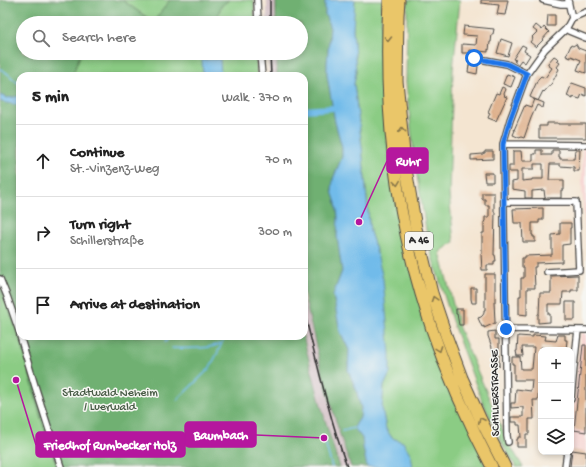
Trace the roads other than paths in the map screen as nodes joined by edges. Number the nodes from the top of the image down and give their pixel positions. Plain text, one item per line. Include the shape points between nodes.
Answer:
1 (257, 0) edge
2 (389, 0) edge
3 (399, 0) edge
4 (544, 0) edge
5 (568, 2) edge
6 (586, 12) edge
7 (258, 16) edge
8 (572, 18) junction
9 (566, 29) junction
10 (586, 38) edge
11 (474, 58) dead end
12 (261, 60) edge
13 (262, 72) edge
14 (527, 74) junction
15 (503, 144) junction
16 (586, 145) edge
17 (504, 202) junction
18 (547, 272) dead end
19 (0, 279) edge
20 (16, 323) edge
21 (506, 329) junction
22 (578, 330) junction
23 (586, 330) edge
24 (21, 340) edge
25 (572, 383) edge
26 (508, 442) dead end
27 (567, 455) edge
28 (61, 467) edge
29 (492, 467) edge
30 (505, 467) edge
31 (565, 467) edge

1 - 7 street
2 -> 29 highway, A 46 via 388,91 394,164 410,254 447,370
30 -> 3 highway, A 46 via 462,378 432,293 416,228 404,163 397,82
4 - 5 street via 561,4
5 - 8 street
6 - 8 street
8 - 9 street, SCHILLERSTRASSE
9 - 10 street
9 - 14 street, SCHILLERSTRASSE via 545,49
11 - 14 street via 507,64
12 - 13 street
14 - 15 street, SCHILLERSTRASSE
15 - 16 street
15 - 17 street, SCHILLERSTRASSE
17 - 18 street via 576,202 579,270
17 - 21 street, SCHILLERSTRASSE
19 - 20 street
21 - 22 street
21 - 26 street, SCHILLERSTRASSE
22 - 23 street
22 - 25 street
24 - 28 street
27 - 31 street

